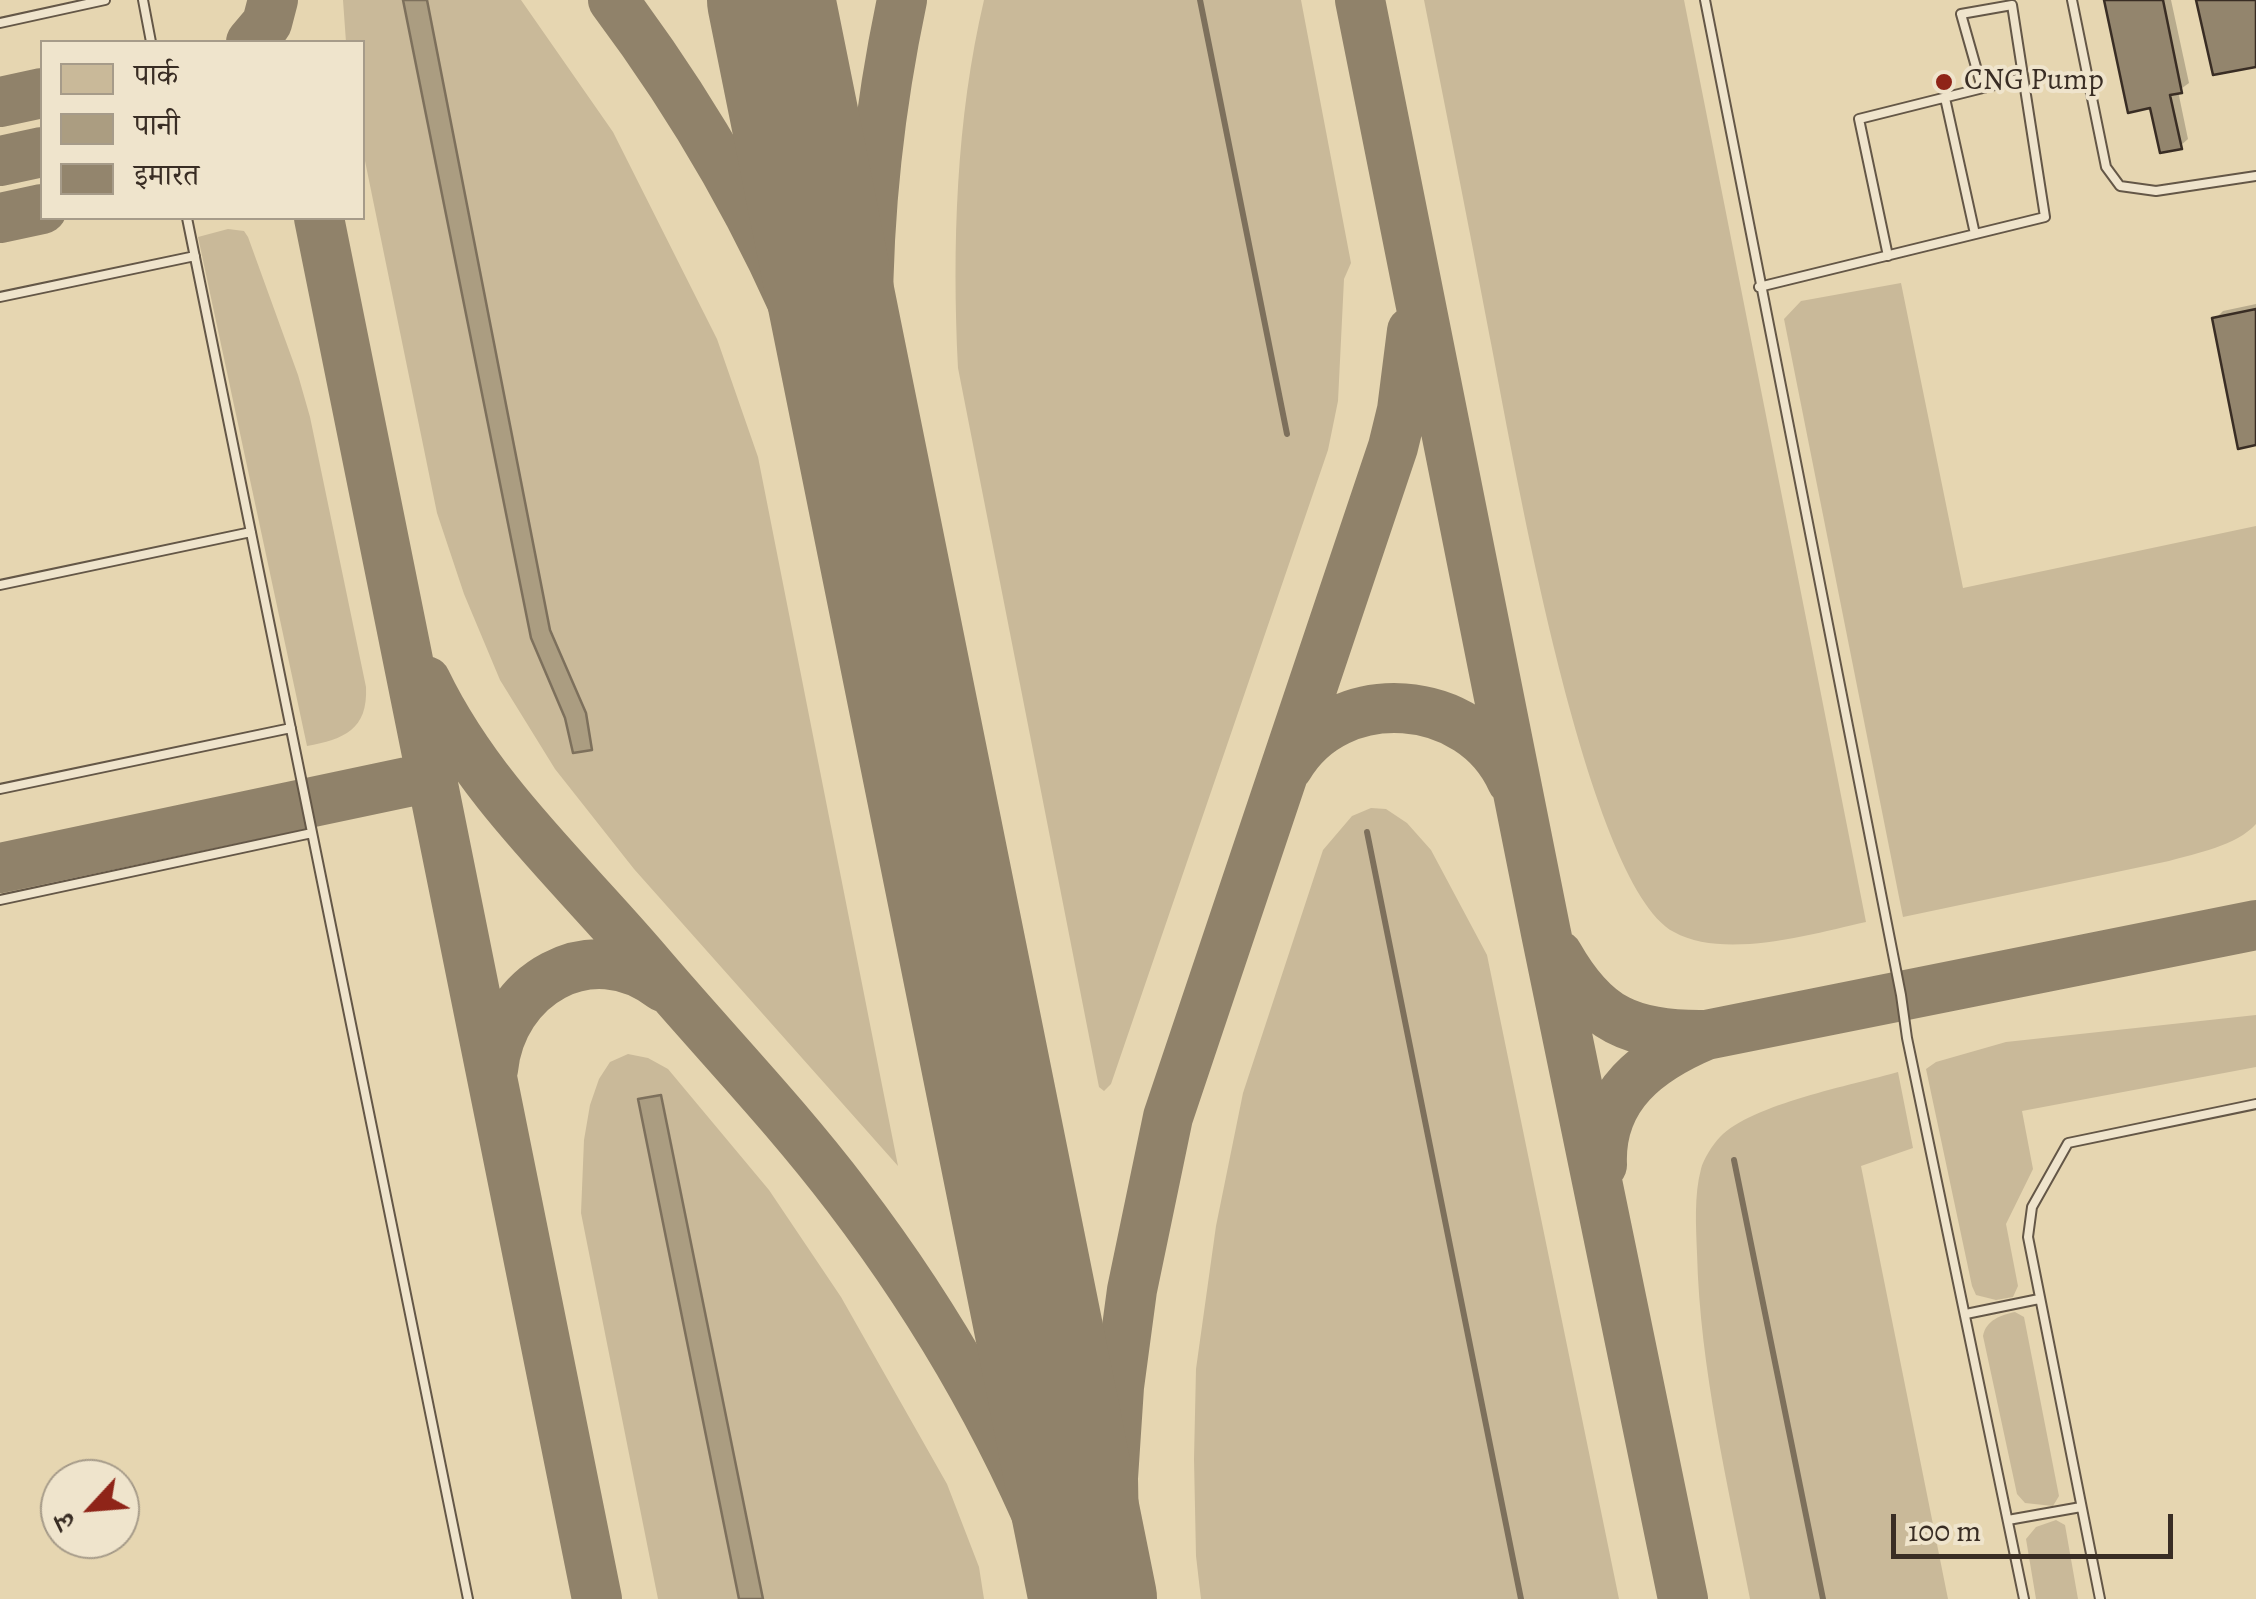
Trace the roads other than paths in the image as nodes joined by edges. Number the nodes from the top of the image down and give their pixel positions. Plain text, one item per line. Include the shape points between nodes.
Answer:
1 (105, 0) edge
2 (143, 0) edge
3 (1705, 0) edge
4 (2072, 0) edge
5 (0, 22) edge
6 (152, 40) edge
7 (2023, 78) junction
8 (1982, 88) junction
9 (1945, 98) junction
10 (2256, 176) edge
11 (187, 220) edge
12 (1975, 234) junction
13 (195, 256) junction
14 (1888, 256) junction
15 (1759, 287) junction
16 (0, 297) edge
17 (251, 532) junction
18 (0, 585) edge
19 (291, 728) junction
20 (0, 789) edge
21 (312, 833) junction
22 (0, 900) edge
23 (2256, 1104) edge
24 (2039, 1299) junction
25 (1966, 1314) junction
26 (2082, 1507) junction
27 (2008, 1520) junction
28 (468, 1599) edge
29 (2024, 1599) edge
30 (2100, 1599) edge

1 - 5 lane
2 - 6 lane
3 - 15 lane
4 - 10 lane via 2106,168 2120,186 2156,191
7 - 8 lane
7 - 8 lane via 2012,4 1961,14
7 - 12 lane via 2045,217
8 - 9 lane
9 - 12 lane
9 - 14 lane via 1859,119
11 - 13 lane
12 - 14 lane
13 - 16 lane
13 - 17 lane
14 - 15 lane
15 - 25 lane
17 - 18 lane
17 - 19 lane
19 - 20 lane
19 - 21 lane
21 - 22 lane
21 - 28 lane
23 - 24 lane via 2068,1142 2028,1222
24 - 25 lane
24 - 26 lane
25 - 27 lane
26 - 27 lane
26 - 30 lane
27 - 29 lane

